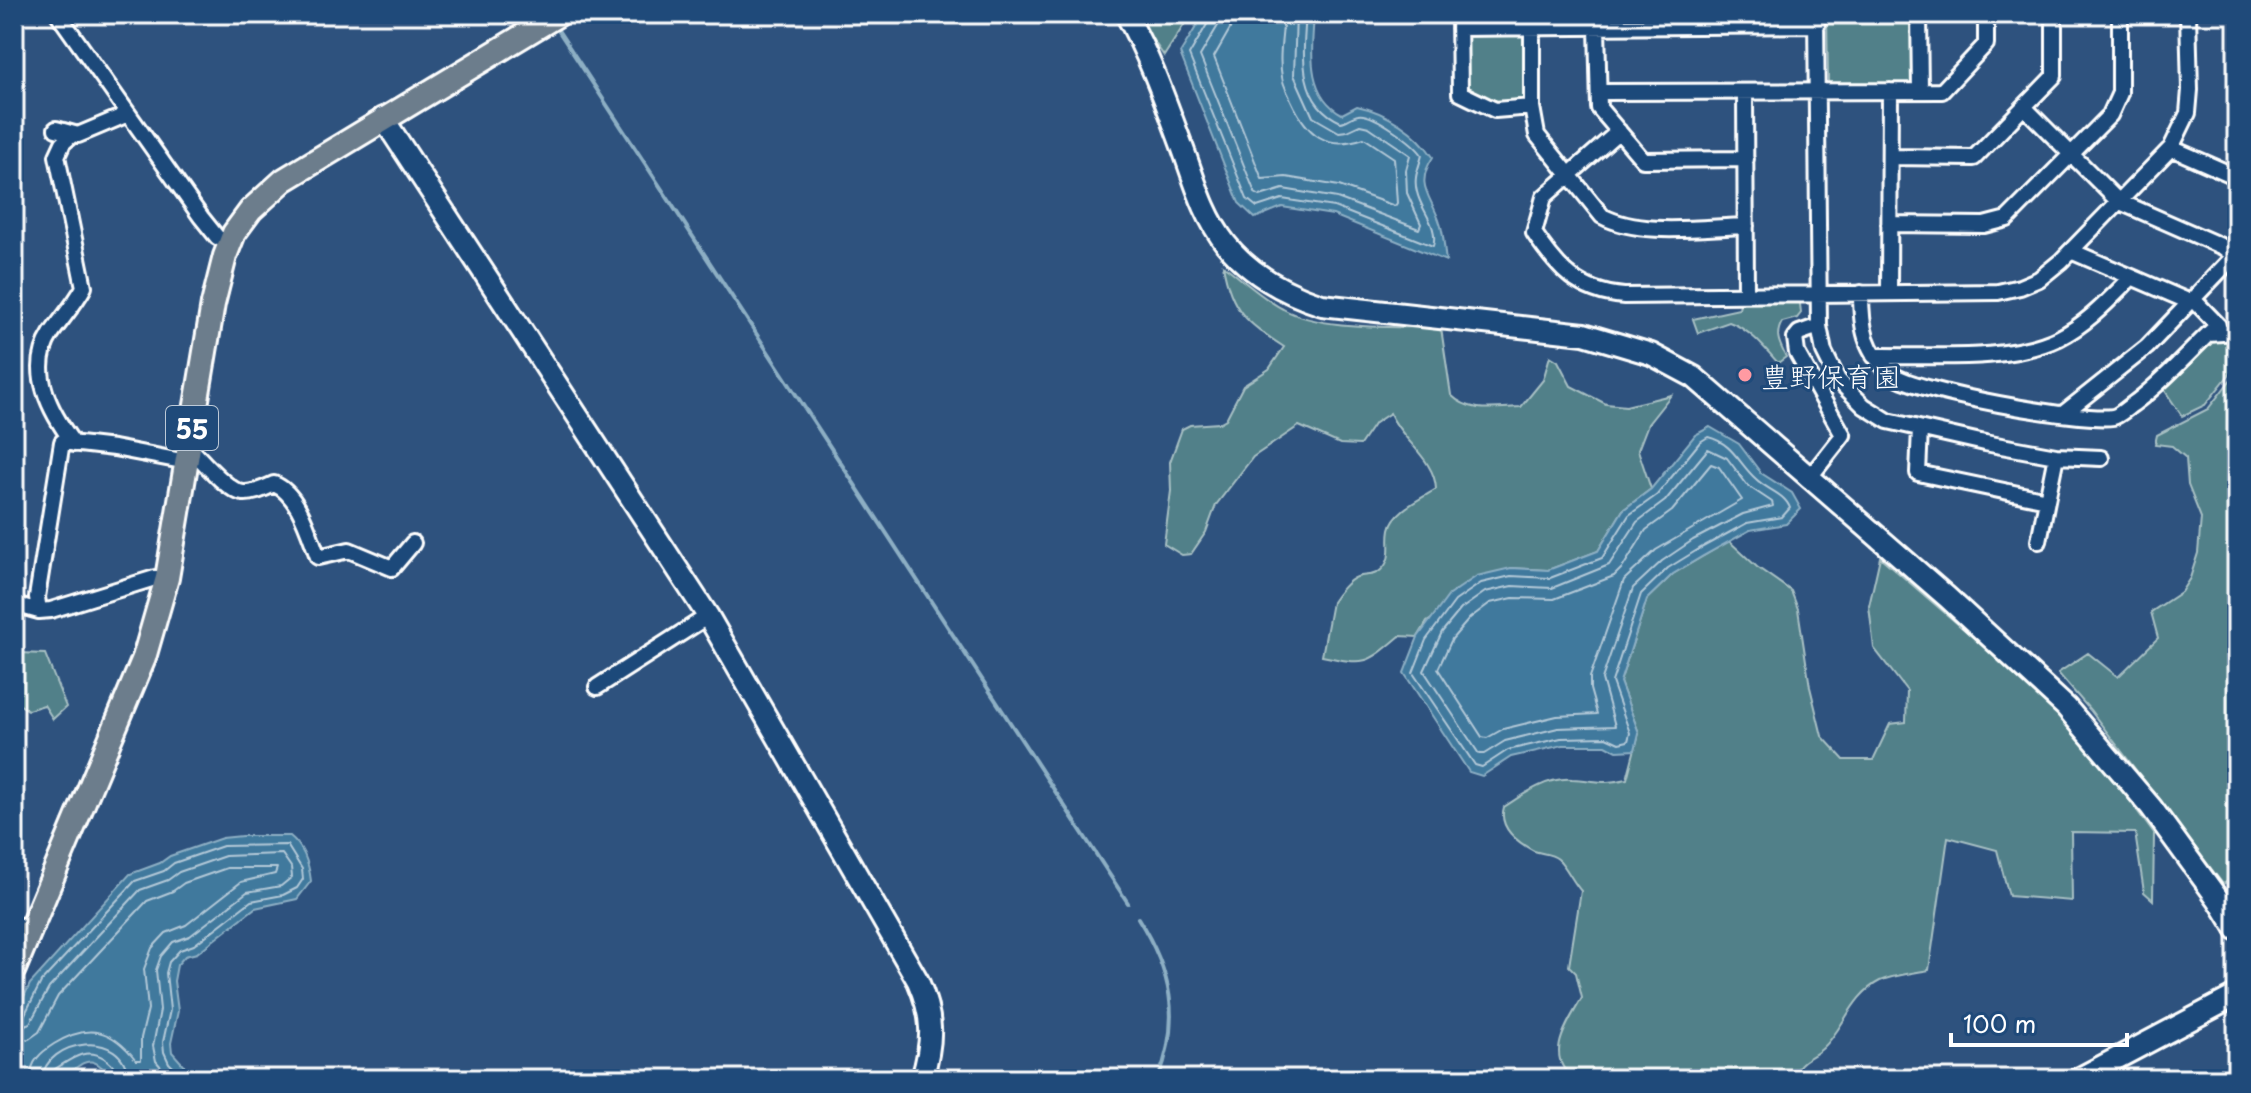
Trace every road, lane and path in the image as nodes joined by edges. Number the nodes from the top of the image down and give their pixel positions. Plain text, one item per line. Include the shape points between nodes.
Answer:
1 (58, 14) edge
2 (1126, 14) edge
3 (1919, 14) edge
4 (1986, 14) edge
5 (2054, 14) edge
6 (2120, 14) edge
7 (2188, 14) edge
8 (550, 19) edge
9 (1817, 19) edge
10 (1745, 20) edge
11 (1459, 21) edge
12 (1532, 21) edge
13 (1597, 27) junction
14 (1920, 90) junction
15 (1890, 91) junction
16 (1600, 92) junction
17 (1745, 92) junction
18 (1817, 92) junction
19 (1532, 107) junction
20 (2024, 107) junction
21 (128, 114) junction
22 (383, 118) junction
23 (56, 129) dead end
24 (1619, 131) junction
25 (73, 134) junction
26 (2171, 148) junction
27 (2071, 153) junction
28 (1890, 157) junction
29 (1746, 159) junction
30 (1569, 175) junction
31 (2237, 177) edge
32 (2118, 201) junction
33 (1889, 224) junction
34 (1746, 226) junction
35 (230, 244) junction
36 (2071, 251) junction
37 (2236, 253) edge
38 (2131, 278) junction
39 (1889, 292) junction
40 (1861, 293) junction
41 (1746, 294) junction
42 (1818, 294) junction
43 (2192, 300) junction
44 (1819, 326) junction
45 (2237, 332) edge
46 (2208, 334) junction
47 (1874, 356) junction
48 (2064, 413) junction
49 (1920, 429) junction
50 (74, 444) junction
51 (188, 454) junction
52 (2056, 456) junction
53 (2101, 458) dead end
54 (1810, 477) junction
55 (2047, 500) junction
56 (2039, 541) dead end
57 (413, 543) dead end
58 (167, 578) junction
59 (14, 604) edge
60 (39, 611) junction
61 (708, 616) junction
62 (597, 687) dead end
63 (22, 927) edge
64 (2237, 930) edge
65 (14, 969) edge
66 (2237, 995) edge
67 (922, 1079) edge
68 (2078, 1079) edge

1 - 21 street
2 - 54 street via 1150,60 1204,209 1225,243 1259,275 1322,305 1584,334 1651,354 1715,393
3 - 14 street
4 - 14 street via 1986,44 1942,91
5 - 20 street via 2054,76
6 - 27 street via 2120,93 2110,115
7 - 26 street via 2188,113
8 - 22 main road, 55
9 - 10 street
9 - 18 street
10 - 13 street
11 - 12 street
11 - 19 street via 1460,93 1495,110
12 - 13 street
12 - 19 street
13 - 16 street
14 - 15 street
15 - 18 street
15 - 28 street
16 - 17 street
16 - 24 street via 1599,108
17 - 18 street
17 - 29 street
18 - 42 street
19 - 30 street via 1537,135
20 - 27 street
20 - 28 street via 1974,158
21 - 25 street
21 - 35 street via 201,217
22 - 35 main road, 55 via 268,192
22 - 61 street
23 - 25 street
24 - 29 street via 1643,160
24 - 30 street
25 - 50 street via 57,156 84,287 47,342 40,379 51,409
26 - 31 street
26 - 32 street
27 - 32 street
27 - 33 street via 2007,219
28 - 33 street
29 - 34 street
30 - 34 street via 1602,216 1625,226
30 - 41 street via 1544,197 1534,233 1555,264 1573,279 1613,295
32 - 36 street
32 - 37 street
33 - 39 street
34 - 41 street
35 - 51 main road, 55 via 213,304
36 - 38 street
36 - 39 street via 2039,279 1998,292
37 - 43 street
38 - 43 street
38 - 47 street via 2084,322 2041,345 2004,354
39 - 40 street
40 - 42 street
40 - 47 street via 1861,326
41 - 42 street
42 - 44 street
43 - 46 street via 2218,325
43 - 48 street via 2147,347
44 - 49 street via 1824,352 1848,393 1888,421
44 - 54 street via 1799,333 1795,344 1843,435
45 - 46 street
46 - 48 street via 2160,385 2114,417
47 - 48 street via 1906,383
49 - 52 street
49 - 55 street via 1918,473
50 - 51 street
50 - 60 street via 62,442
51 - 57 street via 239,492 274,484 284,489 302,516 318,557 349,550 392,568
51 - 58 main road, 55
52 - 53 street
52 - 55 street
54 - 64 street via 1998,642 2078,720 2151,807
55 - 56 street
58 - 60 street
58 - 63 main road, 55 via 144,658
59 - 60 street
61 - 62 street
61 - 67 street via 918,981 931,1019 931,1048
63 - 65 main road, 55
66 - 68 street

